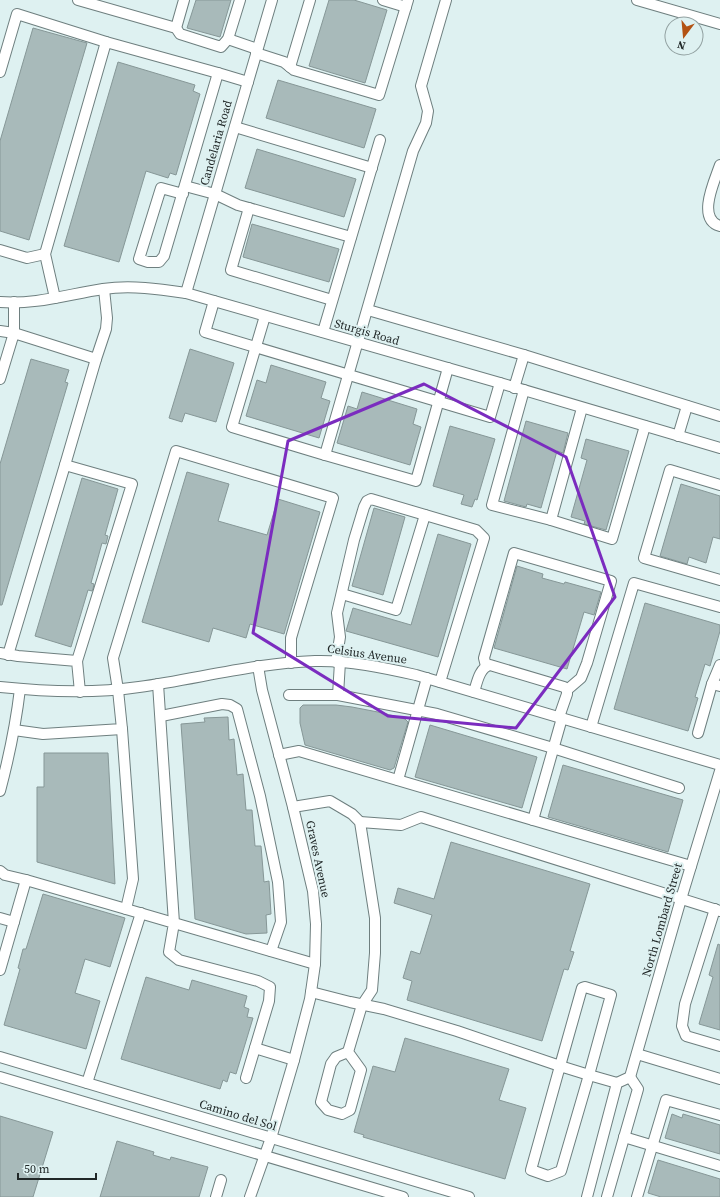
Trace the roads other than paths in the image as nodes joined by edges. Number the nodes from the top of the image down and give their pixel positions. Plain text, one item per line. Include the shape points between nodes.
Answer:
1 (78, 0) edge
2 (184, 0) edge
3 (240, 0) edge
4 (272, 0) edge
5 (310, 0) edge
6 (383, 0) edge
7 (446, 0) edge
8 (637, 0) edge
9 (407, 3) edge
10 (720, 24) edge
11 (176, 28) junction
12 (228, 39) junction
13 (106, 42) junction
14 (257, 51) junction
15 (289, 62) junction
16 (0, 72) edge
17 (218, 73) junction
18 (248, 82) junction
19 (235, 127) junction
20 (380, 140) dead end
21 (720, 165) edge
22 (372, 168) junction
23 (184, 190) junction
24 (215, 194) junction
25 (249, 208) junction
26 (720, 226) edge
27 (351, 237) junction
28 (0, 250) edge
29 (45, 254) junction
30 (104, 289) junction
31 (186, 293) junction
32 (55, 298) junction
33 (332, 300) junction
34 (214, 301) junction
35 (0, 302) edge
36 (14, 302) junction
37 (368, 310) junction
38 (266, 316) junction
39 (0, 331) edge
40 (322, 332) junction
41 (14, 333) junction
42 (357, 342) junction
43 (257, 348) junction
44 (524, 355) junction
45 (96, 359) junction
46 (448, 368) junction
47 (348, 375) junction
48 (0, 379) edge
49 (500, 383) junction
50 (519, 389) junction
51 (438, 402) junction
52 (687, 406) junction
53 (582, 408) junction
54 (720, 416) edge
55 (646, 426) junction
56 (678, 436) junction
57 (720, 448) edge
58 (325, 455) junction
59 (65, 465) junction
60 (720, 485) edge
61 (425, 515) junction
62 (551, 520) junction
63 (720, 580) edge
64 (342, 594) junction
65 (720, 607) edge
66 (4, 654) edge
67 (77, 661) junction
68 (338, 662) junction
69 (292, 663) junction
70 (720, 665) edge
71 (258, 666) junction
72 (486, 666) junction
73 (427, 678) junction
74 (440, 682) junction
75 (158, 684) junction
76 (716, 685) edge
77 (0, 687) edge
78 (20, 689) junction
79 (118, 690) junction
80 (567, 690) junction
81 (80, 692) junction
82 (474, 692) junction
83 (289, 695) dead end
84 (338, 695) junction
85 (418, 710) junction
86 (161, 716) junction
87 (560, 718) junction
88 (591, 727) junction
89 (122, 729) junction
90 (14, 730) junction
91 (698, 733) dead end
92 (553, 748) junction
93 (279, 755) junction
94 (720, 765) edge
95 (720, 771) edge
96 (398, 780) junction
97 (680, 788) dead end
98 (0, 790) edge
99 (293, 807) junction
100 (533, 820) junction
101 (360, 822) junction
102 (691, 866) junction
103 (0, 871) edge
104 (26, 880) junction
105 (681, 899) junction
106 (126, 909) junction
107 (718, 910) edge
108 (141, 913) junction
109 (0, 918) edge
110 (14, 922) junction
111 (174, 923) junction
112 (271, 951) junction
113 (315, 964) junction
114 (0, 970) edge
115 (311, 992) junction
116 (362, 1005) junction
117 (720, 1046) edge
118 (255, 1048) junction
119 (348, 1052) junction
120 (637, 1054) junction
121 (0, 1057) edge
122 (294, 1060) junction
123 (560, 1066) junction
124 (589, 1075) junction
125 (0, 1077) edge
126 (630, 1077) junction
127 (246, 1078) dead end
128 (720, 1079) edge
129 (87, 1083) junction
130 (618, 1083) junction
131 (720, 1115) edge
132 (624, 1137) junction
133 (271, 1138) junction
134 (652, 1145) junction
135 (265, 1156) junction
136 (720, 1166) edge
137 (221, 1180) dead end
138 (216, 1197) edge
139 (250, 1197) edge
140 (403, 1197) edge
141 (470, 1197) edge
142 (587, 1197) edge
143 (607, 1197) edge
144 (637, 1197) edge

1 - 11 street
2 - 11 street
3 - 12 street
4 - 14 street, Candelaria Road
5 - 15 street
6 - 9 street
7 - 37 street via 421,86 428,111 426,123 413,151
8 - 10 street
9 - 15 street via 379,95 294,70
11 - 12 street via 180,34 221,47
12 - 14 street
13 - 16 street via 17,14
13 - 17 street
13 - 29 street
14 - 15 street
14 - 18 street, Candelaria Road
17 - 18 street
17 - 23 street
18 - 19 street, Candelaria Road
19 - 22 street
19 - 24 street, Candelaria Road
20 - 22 street
21 - 26 street via 708,204 708,214 715,224
22 - 27 street
23 - 23 street via 164,256 159,262 139,260 161,188
23 - 24 street
24 - 25 street
24 - 31 street, Candelaria Road
25 - 27 street
25 - 33 street via 231,270
27 - 33 street
28 - 29 street via 27,258
29 - 32 street
30 - 31 street, Sturgis Road via 135,287
30 - 32 street, Sturgis Road
30 - 45 street via 106,329
31 - 34 street, Sturgis Road
32 - 36 street, Sturgis Road
33 - 40 street
34 - 38 street, Sturgis Road
34 - 43 street via 205,332
35 - 36 street, Sturgis Road
36 - 41 street
37 - 42 street
37 - 44 street
38 - 40 street, Sturgis Road
38 - 43 street
39 - 41 street
40 - 42 street, Sturgis Road
41 - 45 street
41 - 48 street
42 - 46 street, Sturgis Road
42 - 47 street
43 - 47 street
43 - 58 street via 232,427
44 - 50 street
44 - 52 street
45 - 59 street
46 - 49 street, Sturgis Road
46 - 51 street
47 - 51 street
47 - 58 street
49 - 50 street, Sturgis Road
49 - 51 street via 490,417
50 - 53 street, Sturgis Road
50 - 62 street via 492,505
51 - 58 street via 416,481
52 - 54 street
52 - 56 street
53 - 55 street, Sturgis Road
53 - 62 street
55 - 56 street, Sturgis Road
55 - 62 street via 612,539
56 - 57 street, Sturgis Road
59 - 66 street
59 - 67 street via 132,484
60 - 63 street via 670,470 644,558
61 - 64 street via 396,610
61 - 64 street via 371,499 367,501 354,540
61 - 74 street via 476,530 484,538
64 - 68 street via 338,613
65 - 88 street via 634,583
66 - 67 street
67 - 81 street
68 - 69 street, Celsius Avenue via 316,660
68 - 73 street, Celsius Avenue via 384,668
68 - 84 street
69 - 71 street, Celsius Avenue
69 - 79 street via 291,638 332,498 176,451 113,658
70 - 76 street
71 - 75 street, Celsius Avenue
71 - 93 street, Graves Avenue
72 - 80 street via 490,665
72 - 80 street via 484,658 514,554 611,581 581,678
72 - 82 street via 479,676
73 - 74 street, Celsius Avenue
73 - 85 street
74 - 82 street, Celsius Avenue
75 - 79 street, Celsius Avenue
75 - 86 street
76 - 91 street
77 - 78 street, Celsius Avenue
78 - 81 street, Celsius Avenue
78 - 90 street
79 - 81 street, Celsius Avenue
79 - 89 street
80 - 87 street
82 - 87 street, Celsius Avenue
83 - 84 street
84 - 85 street
85 - 92 street
85 - 96 street
86 - 111 street
86 - 112 street via 222,704 237,709 260,796 278,882 281,922
87 - 88 street, Celsius Avenue
87 - 92 street
88 - 94 street, Celsius Avenue
89 - 90 street via 43,734
89 - 106 street via 133,879
90 - 98 street
92 - 97 street
92 - 100 street
93 - 96 street via 299,751
93 - 99 street, Graves Avenue
95 - 102 street, North Lombard Street
96 - 100 street
99 - 101 street via 330,801
99 - 113 street, Graves Avenue via 313,891 316,924
100 - 102 street
101 - 105 street via 401,825 421,817
101 - 116 street via 375,918 372,990
102 - 105 street, North Lombard Street
103 - 104 street via 5,875
104 - 106 street
104 - 110 street
105 - 107 street
105 - 120 street, North Lombard Street
106 - 108 street
107 - 117 street via 685,1004 682,1026 686,1036
108 - 111 street
108 - 129 street
109 - 110 street
110 - 114 street
111 - 112 street
111 - 118 street via 169,952 179,960 258,981 270,987 269,1002
112 - 113 street
113 - 115 street, Graves Avenue
115 - 116 street
115 - 122 street, Graves Avenue
116 - 119 street
116 - 123 street via 457,1031
118 - 122 street
118 - 127 street
119 - 119 street via 336,1057 331,1064 321,1102 328,1110 342,1114 350,1110 361,1070
120 - 126 street, North Lombard Street
120 - 128 street
121 - 129 street, Camino del Sol
122 - 133 street, Graves Avenue
123 - 124 street
123 - 124 street via 582,988 611,995
123 - 124 street via 531,1170 548,1176 561,1171
124 - 130 street
125 - 135 street
126 - 130 street
126 - 132 street via 638,1089
129 - 133 street, Camino del Sol
130 - 142 street
131 - 134 street via 666,1100
132 - 134 street
132 - 143 street
133 - 135 street, Graves Avenue
133 - 141 street, Camino del Sol
134 - 136 street
134 - 144 street
135 - 139 street, Graves Avenue
135 - 140 street
137 - 138 street

